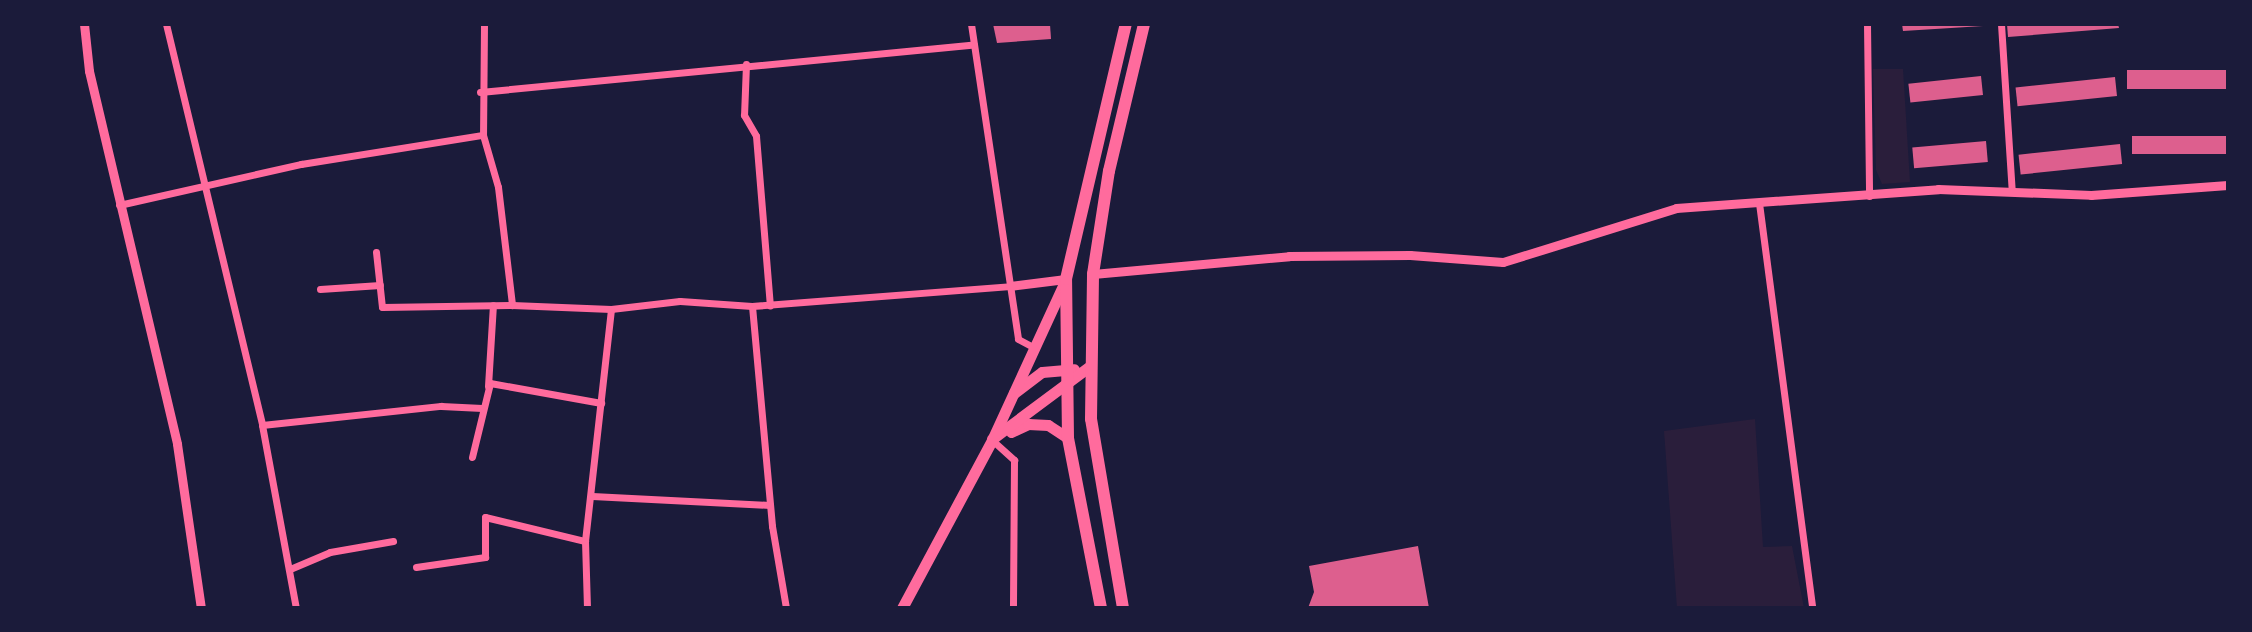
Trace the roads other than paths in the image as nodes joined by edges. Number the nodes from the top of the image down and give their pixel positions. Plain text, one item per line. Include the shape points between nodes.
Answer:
1 (84, 24) edge
2 (166, 24) edge
3 (484, 24) edge
4 (971, 24) edge
5 (1126, 24) edge
6 (1144, 24) edge
7 (1867, 24) edge
8 (2001, 24) edge
9 (974, 44) junction
10 (746, 64) junction
11 (480, 92) junction
12 (483, 135) junction
13 (205, 185) junction
14 (2228, 185) edge
15 (2012, 192) junction
16 (1869, 196) junction
17 (1759, 203) junction
18 (119, 205) junction
19 (376, 252) dead end
20 (1093, 274) junction
21 (1066, 279) junction
22 (380, 285) junction
23 (1010, 286) junction
24 (320, 289) dead end
25 (493, 305) junction
26 (512, 305) junction
27 (770, 305) junction
28 (752, 306) junction
29 (611, 309) junction
30 (1033, 347) junction
31 (1067, 369) junction
32 (1085, 370) junction
33 (1067, 383) junction
34 (488, 386) junction
35 (1011, 396) junction
36 (601, 403) junction
37 (482, 408) junction
38 (262, 425) junction
39 (1068, 438) junction
40 (992, 440) junction
41 (472, 457) dead end
42 (592, 496) junction
43 (770, 505) junction
44 (393, 541) dead end
45 (585, 541) junction
46 (416, 567) dead end
47 (290, 569) junction
48 (201, 608) edge
49 (296, 608) edge
50 (587, 608) edge
51 (786, 608) edge
52 (902, 608) edge
53 (1013, 608) edge
54 (1101, 608) edge
55 (1123, 608) edge
56 (1812, 608) edge

1 - 18 street
2 - 13 street
3 - 11 street
4 - 9 street
5 - 21 highway
6 - 20 highway via 1109,171
7 - 16 street
8 - 15 street
9 - 10 street
9 - 23 street
10 - 11 street
10 - 27 street via 744,115 756,136
11 - 12 street
12 - 13 street
12 - 26 street via 498,187
13 - 18 street
13 - 38 street
14 - 15 street via 2091,195
15 - 16 street via 1938,189
16 - 17 street
17 - 20 street via 1676,208 1503,262 1410,255 1289,256
17 - 56 street
18 - 48 street via 177,444
19 - 22 street
20 - 32 highway
21 - 23 street
21 - 30 main road
21 - 31 highway
22 - 24 street
22 - 25 street via 382,307
23 - 27 street
23 - 30 street via 1018,339
25 - 26 street
25 - 34 street
26 - 29 street
27 - 28 street
28 - 29 street via 680,301
28 - 43 street
29 - 36 street
30 - 35 main road
31 - 32 main road
31 - 33 highway
31 - 35 main road via 1042,372
32 - 33 main road
32 - 55 highway
33 - 39 highway
33 - 40 main road
34 - 36 street
34 - 37 street
35 - 40 main road
36 - 42 street
37 - 38 street via 441,406
37 - 41 street
38 - 47 street
39 - 40 main road via 1048,425 1028,424
39 - 54 highway
40 - 52 main road
40 - 53 street via 1014,460
42 - 43 street
42 - 45 street
43 - 51 street
44 - 47 street via 330,552
45 - 46 street via 485,517 485,557
45 - 50 street
47 - 49 street

